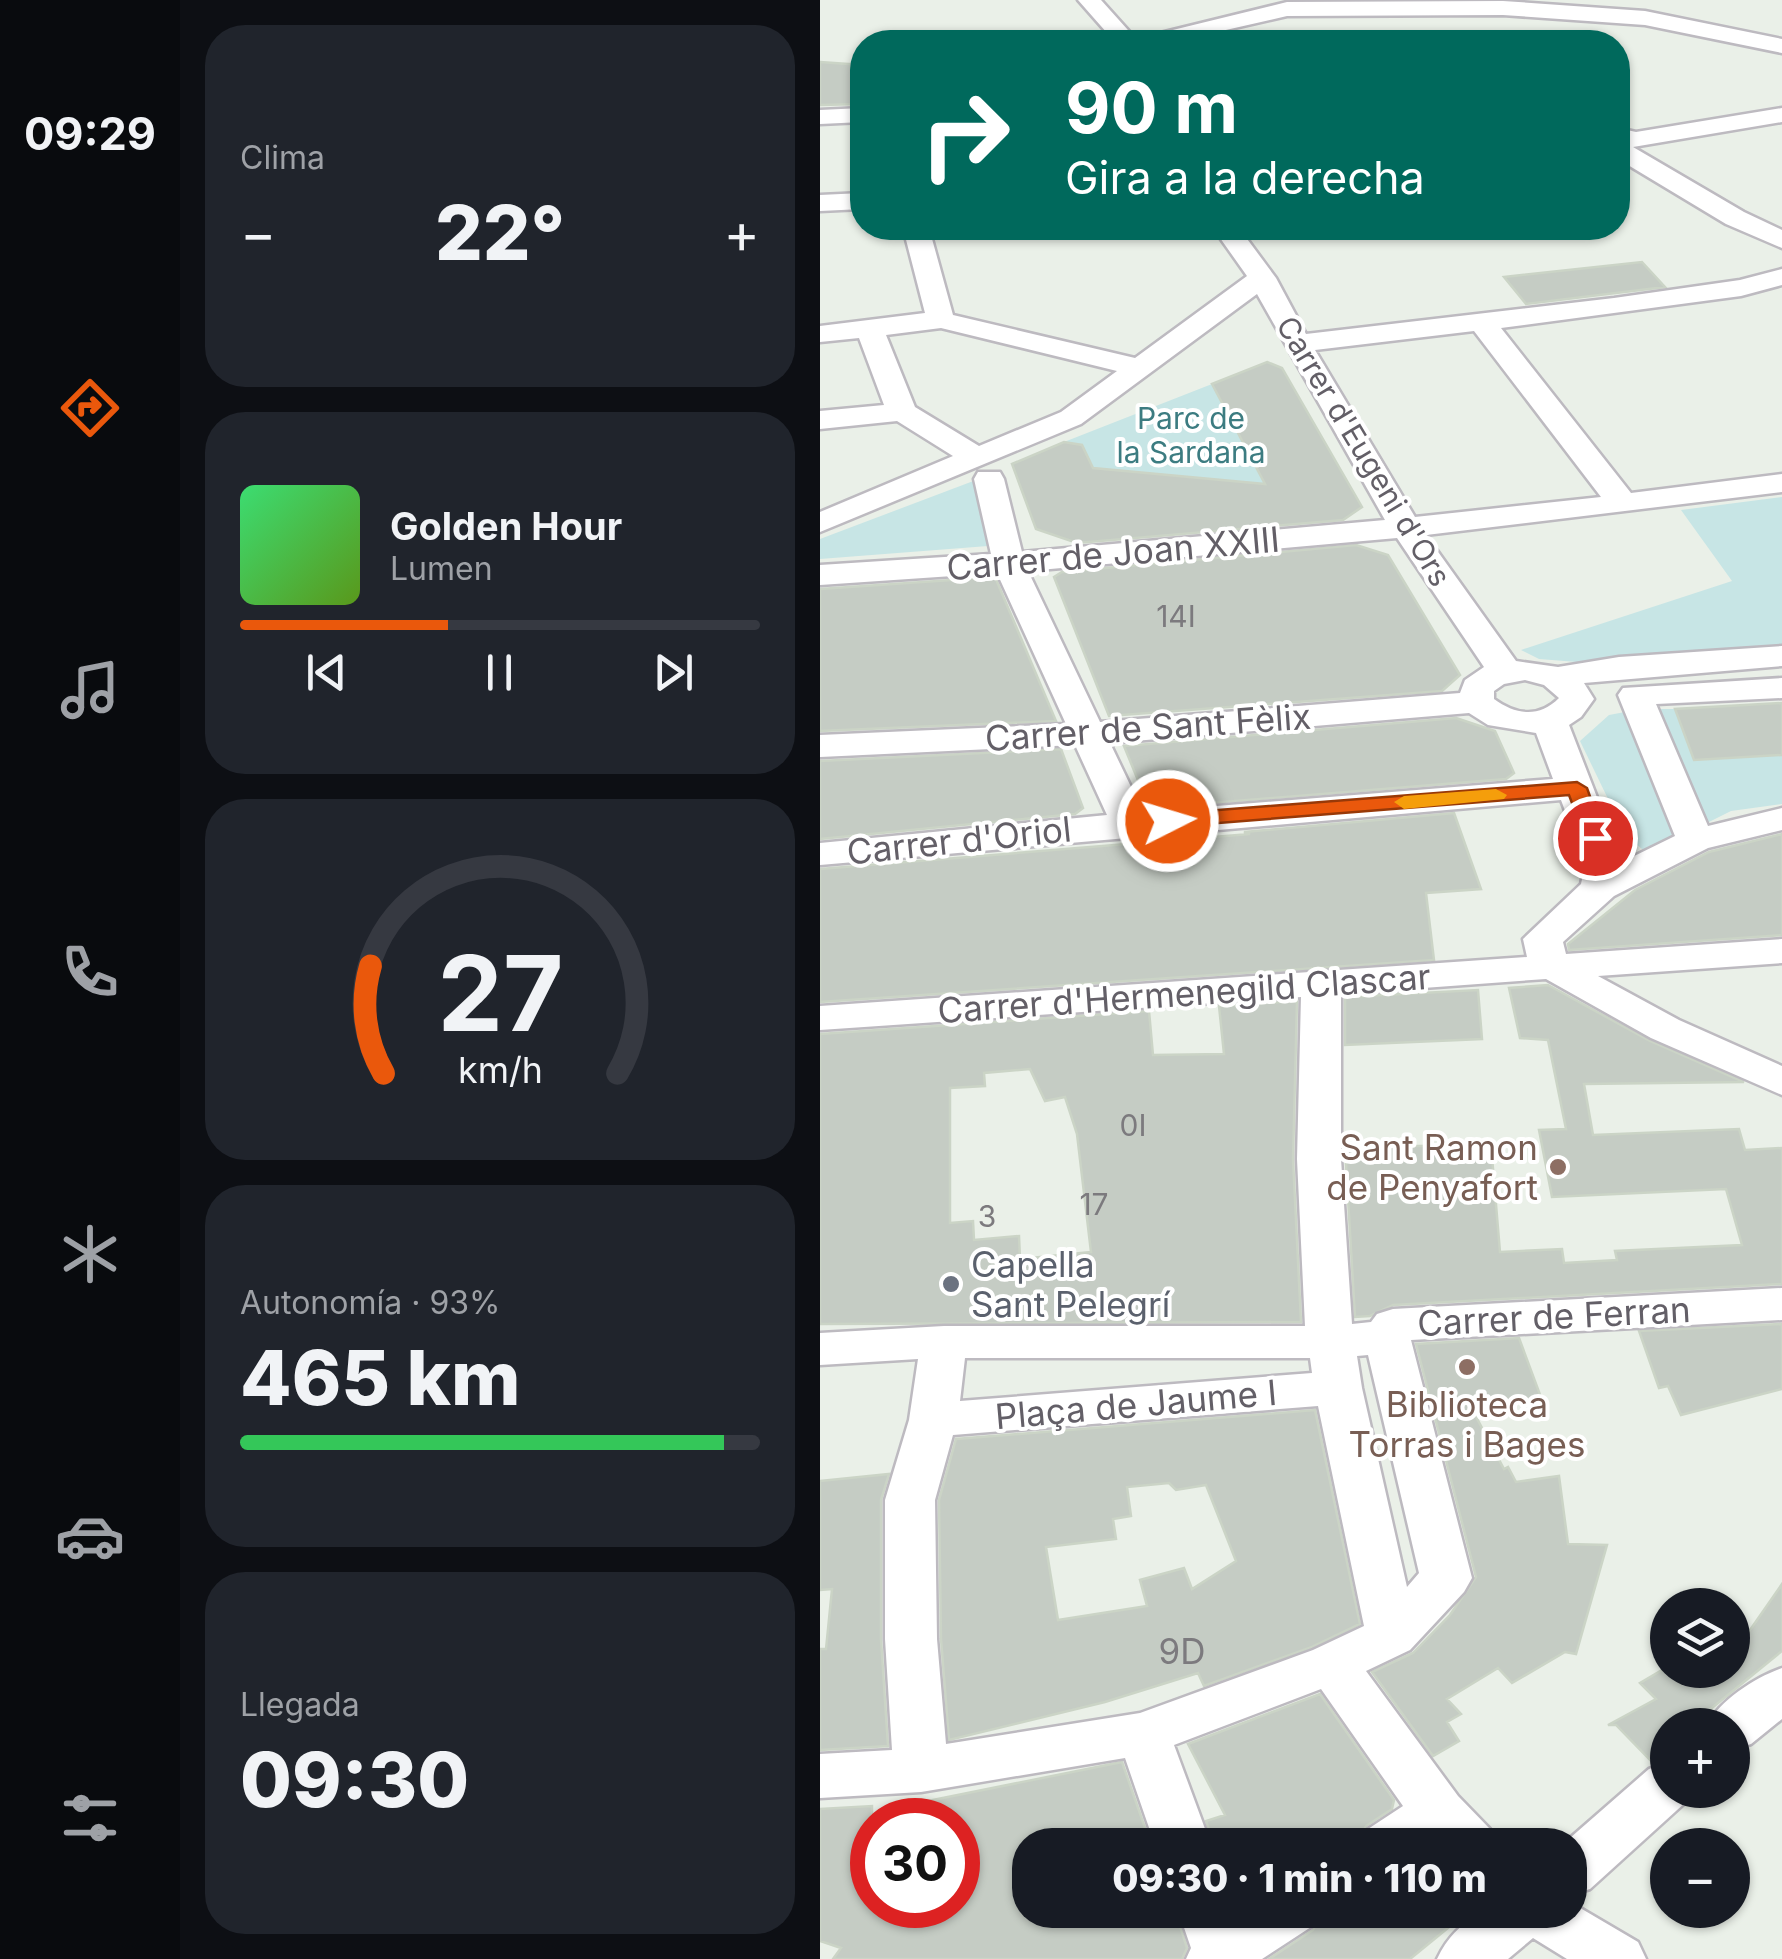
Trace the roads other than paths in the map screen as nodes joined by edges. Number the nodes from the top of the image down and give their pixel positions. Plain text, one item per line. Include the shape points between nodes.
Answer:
1 (1089, 0) edge
2 (1223, 0) edge
3 (1503, 11) edge
4 (1254, 15) junction
5 (1116, 30) edge
6 (1194, 30) edge
7 (1261, 30) edge
8 (1782, 46) edge
9 (850, 115) edge
10 (1782, 115) edge
11 (820, 116) edge
12 (1630, 144) edge
13 (1630, 150) edge
14 (850, 202) edge
15 (820, 203) edge
16 (919, 240) edge
17 (1235, 240) edge
18 (1782, 240) edge
19 (1782, 277) edge
20 (1262, 278) junction
21 (941, 320) junction
22 (1480, 320) junction
23 (869, 328) junction
24 (820, 334) edge
25 (1297, 344) junction
26 (1138, 367) junction
27 (902, 412) junction
28 (820, 420) edge
29 (982, 468) junction
30 (1782, 483) edge
31 (1622, 503) junction
32 (820, 523) edge
33 (1406, 528) junction
34 (1009, 564) junction
35 (820, 575) edge
36 (1782, 656) edge
37 (1507, 672) junction
38 (1558, 678) junction
39 (1782, 688) edge
40 (1477, 702) junction
41 (1549, 720) junction
42 (1088, 734) junction
43 (820, 746) edge
44 (1577, 788) junction
45 (1782, 819) edge
46 (1130, 824) junction
47 (1695, 840) junction
48 (820, 854) edge
49 (1600, 888) junction
50 (1782, 951) edge
51 (1549, 965) junction
52 (1321, 985) junction
53 (820, 1018) edge
54 (1782, 1082) edge
55 (1782, 1304) edge
56 (1387, 1338) junction
57 (944, 1342) junction
58 (820, 1349) edge
59 (1336, 1365) junction
60 (934, 1420) junction
61 (1392, 1636) junction
62 (1332, 1664) junction
63 (1782, 1689) edge
64 (1750, 1715) edge
65 (1143, 1734) junction
66 (921, 1770) junction
67 (820, 1776) edge
68 (1650, 1801) edge
69 (1177, 1828) edge
70 (1454, 1828) edge
71 (1587, 1857) edge
72 (1247, 1928) edge
73 (1504, 1928) edge
74 (1565, 1928) edge
75 (1215, 1941) edge
76 (1466, 1959) edge
77 (1618, 1959) edge

1 - 5 street
2 - 4 street
3 - 4 street via 1308,7
3 - 8 street via 1644,18
4 - 6 street
4 - 7 street
9 - 11 street
10 - 12 street
13 - 18 street via 1735,218
14 - 15 street
16 - 21 street
17 - 20 street, Carrer d'Eugeni d'Ors
19 - 22 street via 1705,294
20 - 25 street, Carrer d'Eugeni d'Ors
20 - 26 street
21 - 23 street
21 - 26 street
22 - 25 street
22 - 31 street
23 - 24 street
23 - 27 street
25 - 33 street, Carrer d'Eugeni d'Ors
26 - 29 street via 1070,418
27 - 28 street
27 - 29 street
29 - 32 street
29 - 34 street
30 - 31 street, Carrer de Joan XXIII
31 - 33 street, Carrer de Joan XXIII
33 - 34 street, Carrer de Joan XXIII
33 - 37 street, Carrer d'Eugeni d'Ors
34 - 35 street, Carrer de Joan XXIII
34 - 42 street
36 - 38 street via 1619,666
37 - 38 street
37 - 40 street via 1477,687
38 - 41 street via 1577,699 1571,710
39 - 47 street via 1635,695
40 - 41 street via 1498,718
40 - 42 street, Carrer de Sant Fèlix
41 - 44 street
42 - 43 street, Carrer de Sant Fèlix
42 - 46 street
44 - 46 street, Carrer d'Oriol
44 - 49 street via 1604,864
45 - 47 street
46 - 48 street, Carrer d'Oriol
47 - 49 street
49 - 51 street via 1543,939
50 - 51 street, Carrer d'Hermenegild Clascar
51 - 52 street, Carrer d'Hermenegild Clascar
51 - 54 street via 1665,1029
52 - 53 street, Carrer d'Hermenegild Clascar
52 - 59 street via 1319,1158
55 - 56 street, Carrer de Ferran via 1392,1325
56 - 59 street, Carrer de Ferran
56 - 61 street via 1446,1578
57 - 58 street, Plaça de Jaume I
57 - 59 street, Plaça de Jaume I
57 - 60 street
59 - 60 street, Plaça de Jaume I
59 - 61 street
60 - 66 street via 910,1500
61 - 62 street
62 - 65 street
62 - 70 street
63 - 64 street
65 - 66 street
65 - 69 street
66 - 67 street
68 - 71 street
72 - 75 street
73 - 76 street
74 - 77 street

